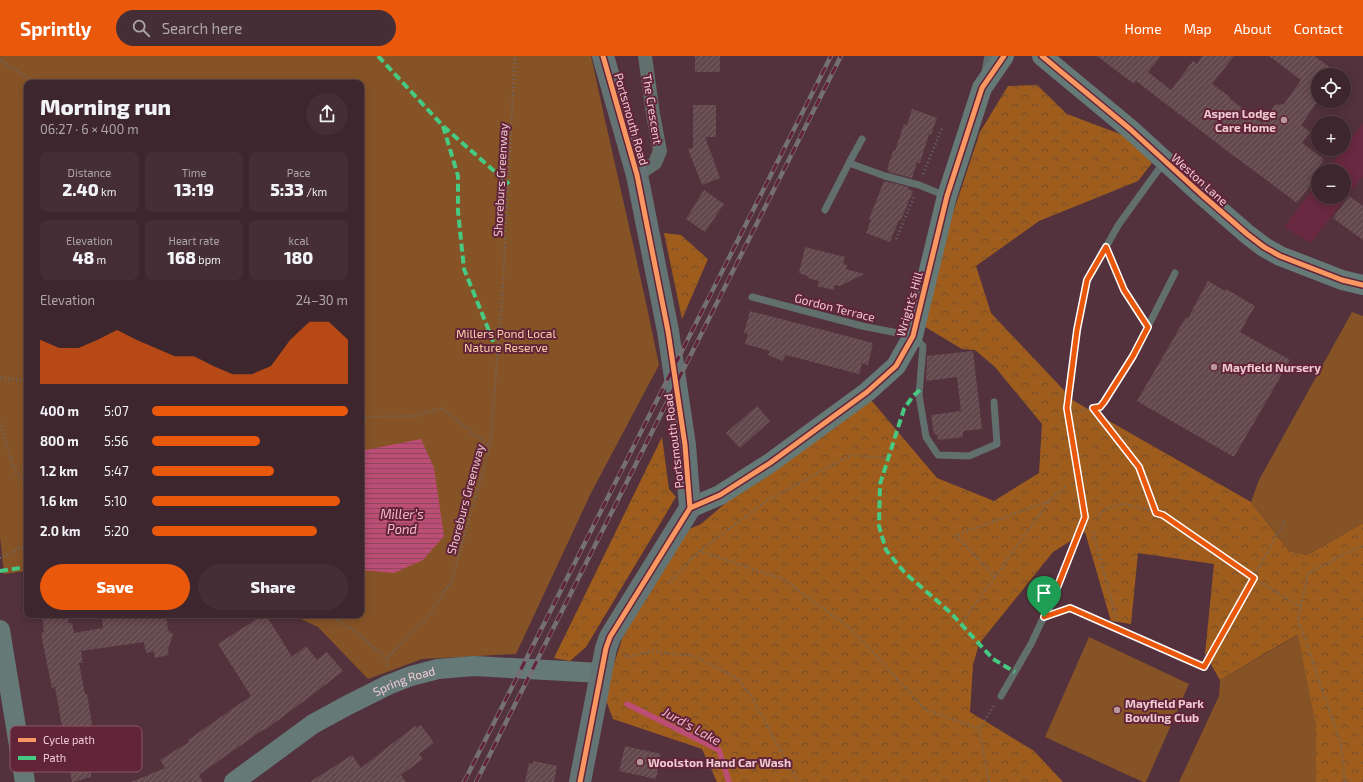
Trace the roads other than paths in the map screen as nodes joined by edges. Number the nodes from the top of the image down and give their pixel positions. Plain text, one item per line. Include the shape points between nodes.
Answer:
1 (603, 56) edge
2 (645, 56) edge
3 (988, 56) edge
4 (1004, 56) edge
5 (1042, 56) edge
6 (982, 88) junction
7 (862, 139) dead end
8 (1165, 160) junction
9 (849, 163) junction
10 (637, 176) junction
11 (947, 196) junction
12 (825, 210) dead end
13 (1106, 247) junction
14 (1175, 273) dead end
15 (1363, 285) edge
16 (752, 297) dead end
17 (1148, 327) junction
18 (913, 336) junction
19 (1133, 356) road end
20 (994, 402) dead end
21 (690, 508) junction
22 (0, 630) edge
23 (601, 673) junction
24 (1001, 696) road end
25 (16, 726) edge
26 (23, 772) edge
27 (25, 782) edge
28 (234, 782) edge
29 (580, 782) edge

1 - 10 main road, Portsmouth Road
2 - 10 street, The Crescent via 660,151 656,162
3 - 6 lane
4 - 6 street, Wright's Hill
5 - 8 street, Weston Lane
6 - 11 street, Wright's Hill
7 - 9 lane
8 - 13 lane via 1119,224
8 - 15 street, Weston Lane via 1264,246 1280,256 1342,280
9 - 11 lane
9 - 12 lane
10 - 21 main road, Portsmouth Road via 668,331 685,445
11 - 18 street, Wright's Hill
13 - 17 lane via 1124,290
13 - 24 lane via 1087,280 1077,330 1067,408 1085,517 1044,617
14 - 17 lane
16 - 18 lane, Gordon Terrace via 862,326
17 - 19 lane
18 - 20 lane via 923,346 919,395 926,437 938,455 969,456 997,444
18 - 21 street, Wright's Hill via 896,366 867,392 764,467 720,495
21 - 23 main road via 610,637
22 - 25 street
23 - 28 street, Spring Road via 474,666 438,669 411,676 388,685 313,724
23 - 29 main road
26 - 27 street

